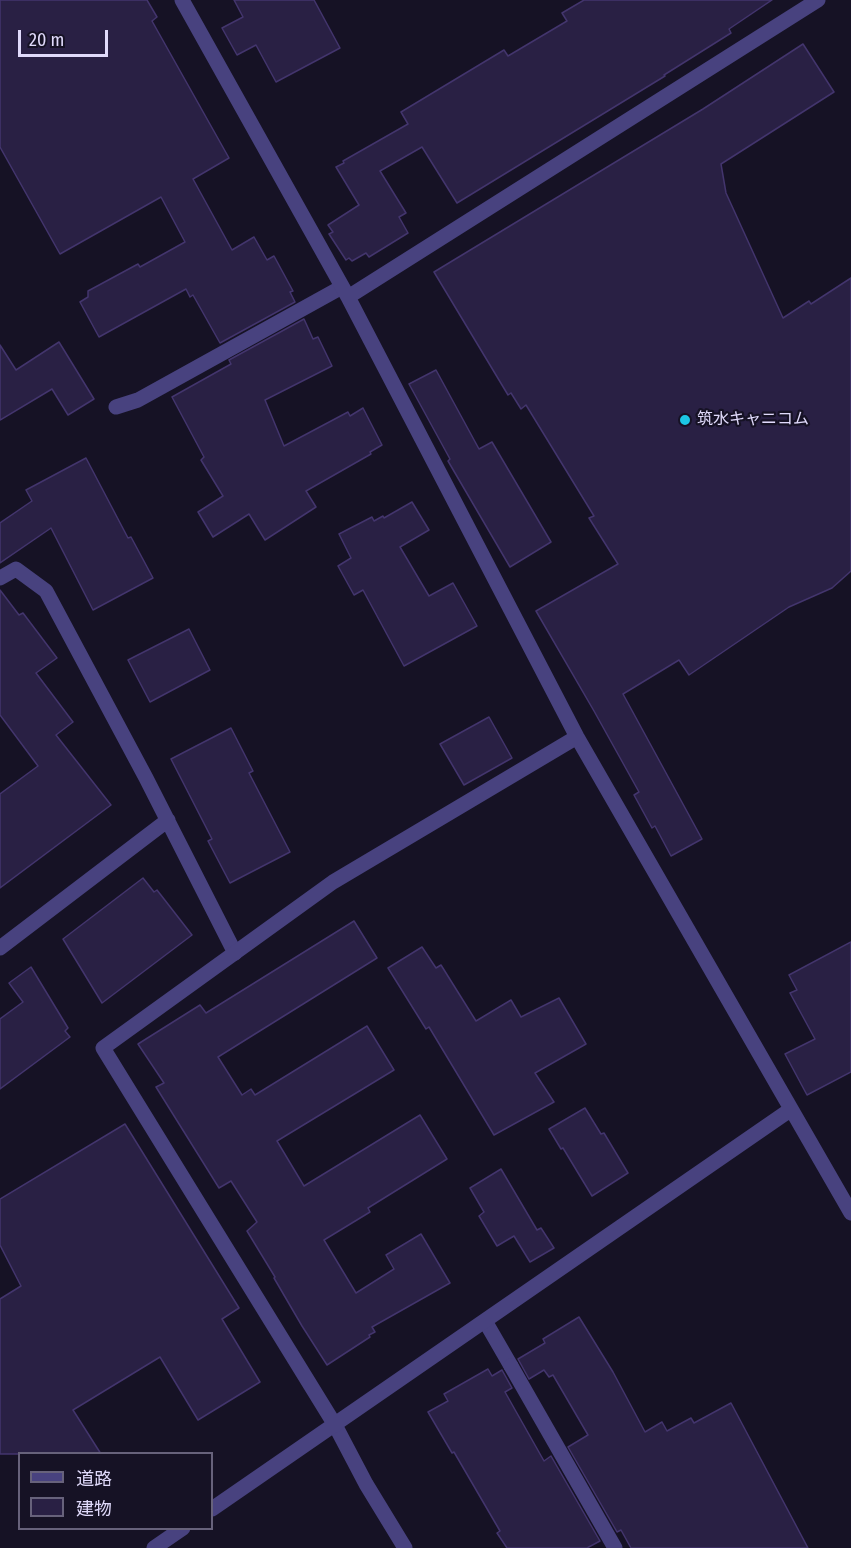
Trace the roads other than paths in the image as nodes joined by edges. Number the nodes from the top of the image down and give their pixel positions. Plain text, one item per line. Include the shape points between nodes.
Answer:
1 (182, 0) edge
2 (818, 0) edge
3 (345, 292) junction
4 (116, 407) dead end
5 (0, 578) edge
6 (577, 737) junction
7 (168, 820) junction
8 (0, 948) edge
9 (235, 953) junction
10 (790, 1110) junction
11 (851, 1213) edge
12 (485, 1321) junction
13 (334, 1425) junction
14 (213, 1508) edge
15 (180, 1530) edge
16 (154, 1548) edge
17 (405, 1548) edge
18 (615, 1548) edge

1 - 3 street
2 - 3 street
3 - 4 street via 138,400
3 - 6 street
5 - 7 street via 16,569 46,591
6 - 9 street via 333,882
6 - 10 street
7 - 8 street
7 - 9 street
9 - 13 street via 104,1048
10 - 11 street
10 - 12 street
12 - 13 street
12 - 18 street
13 - 14 street
13 - 17 street
15 - 16 street

